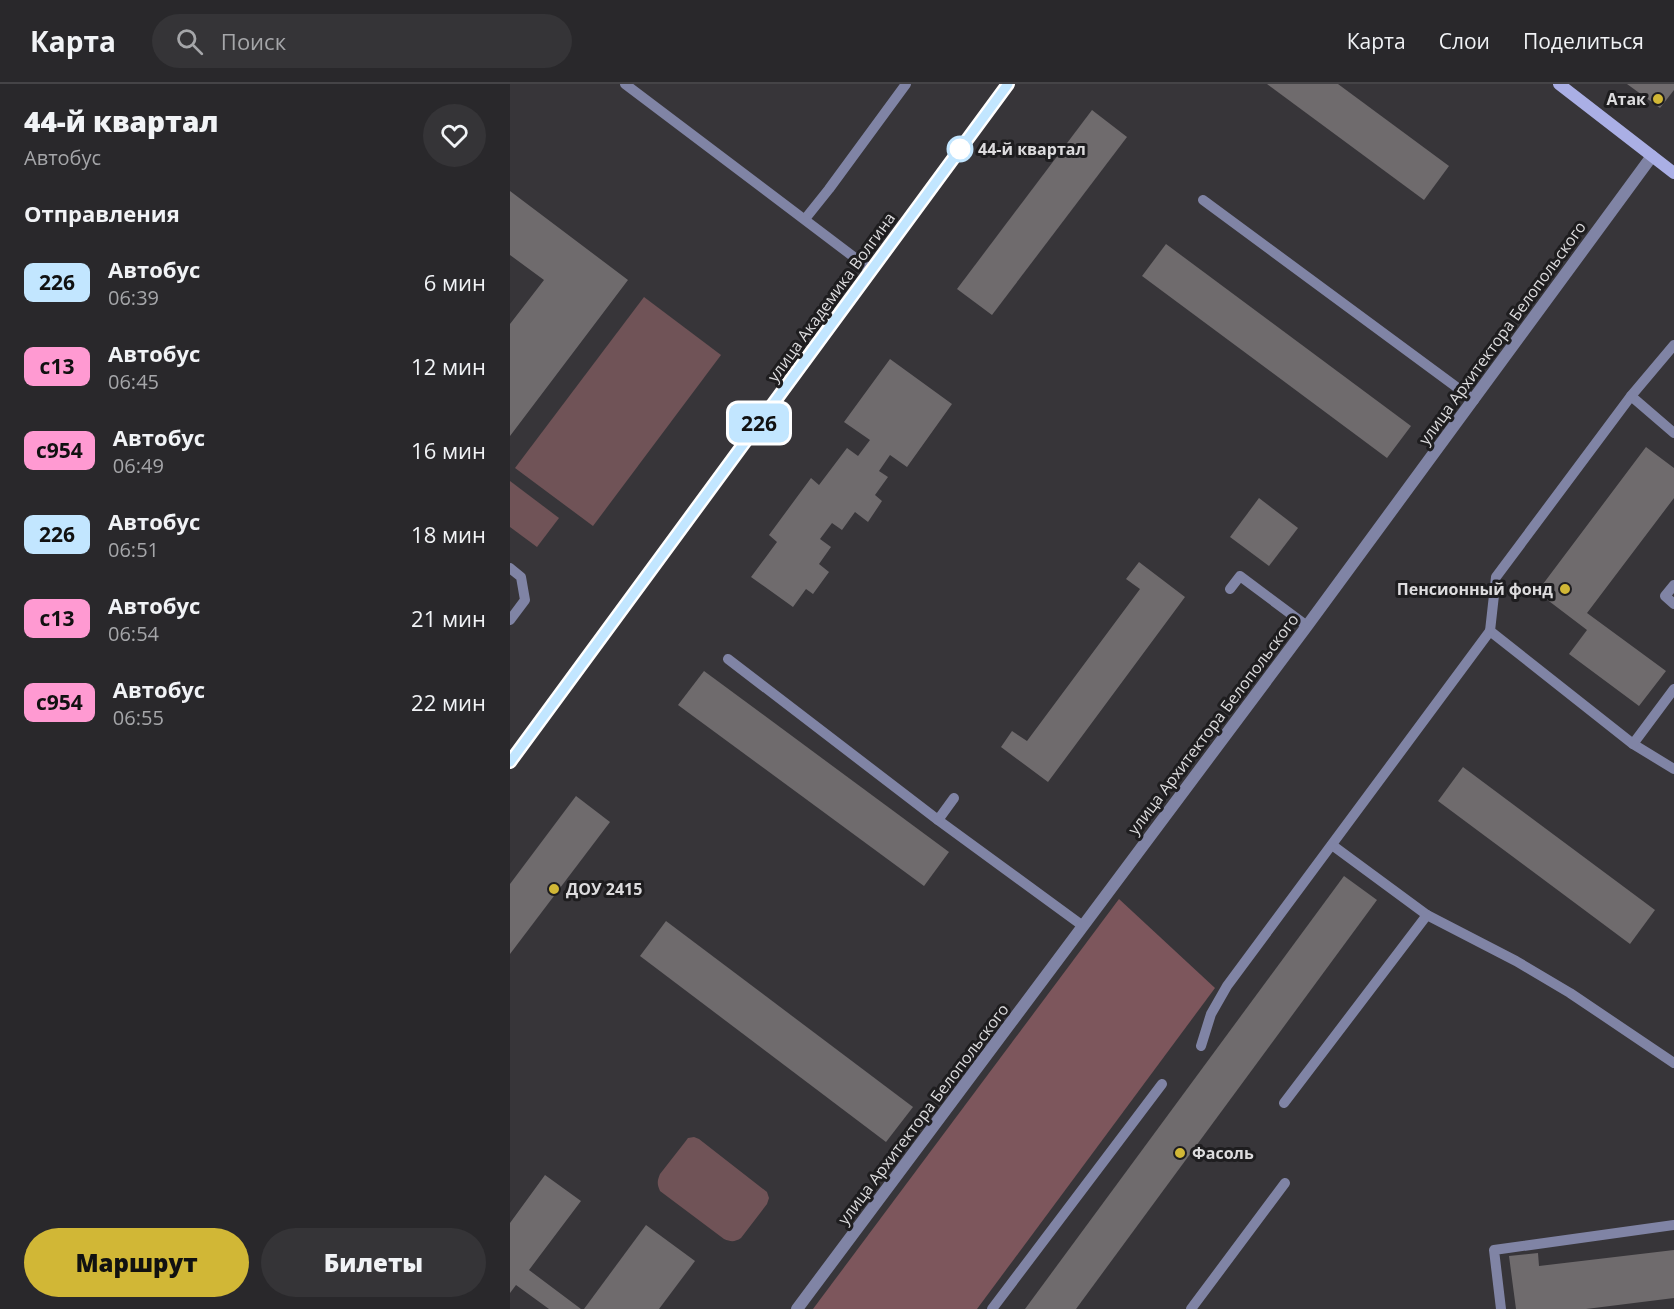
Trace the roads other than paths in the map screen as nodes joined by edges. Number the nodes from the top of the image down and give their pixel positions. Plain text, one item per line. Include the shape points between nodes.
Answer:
1 (625, 84) edge
2 (906, 84) edge
3 (1008, 84) edge
4 (1559, 84) edge
5 (1652, 156) junction
6 (1674, 172) edge
7 (1203, 200) dead end
8 (805, 219) junction
9 (872, 270) junction
10 (1674, 345) edge
11 (1631, 396) junction
12 (1474, 400) junction
13 (1674, 433) edge
14 (510, 568) edge
15 (1674, 585) edge
16 (1230, 589) dead end
17 (1674, 604) edge
18 (510, 620) edge
19 (1307, 626) junction
20 (1490, 631) junction
21 (728, 659) dead end
22 (1674, 689) edge
23 (1633, 744) junction
24 (510, 762) edge
25 (1674, 769) edge
26 (954, 798) dead end
27 (938, 820) junction
28 (1332, 845) junction
29 (1427, 915) junction
30 (1083, 926) junction
31 (1201, 1046) dead end
32 (1674, 1063) edge
33 (1162, 1084) dead end
34 (1284, 1103) dead end
35 (1285, 1183) dead end
36 (1674, 1225) edge
37 (797, 1309) edge
38 (992, 1309) edge
39 (1191, 1309) edge
40 (1501, 1309) edge

1 - 8 lane
2 - 8 lane
3 - 9 street, улица Академика Волгина
4 - 5 street
5 - 6 street
5 - 12 street, улица Архитектора Белопольского
7 - 12 lane
8 - 9 lane
9 - 24 street, улица Академика Волгина
10 - 11 lane
11 - 13 lane
11 - 20 lane via 1496,577
12 - 19 street, улица Архитектора Белопольского
14 - 18 lane via 521,577 525,600
15 - 17 lane via 1665,597
16 - 19 lane via 1240,576
19 - 30 street, улица Архитектора Белопольского
20 - 23 lane
20 - 28 lane
21 - 27 lane
22 - 23 lane
23 - 25 lane
26 - 27 lane
27 - 30 lane
28 - 29 lane
28 - 31 lane via 1227,986 1211,1014
29 - 32 lane via 1562,987
29 - 34 lane
30 - 37 street, улица Архитектора Белопольского
33 - 38 lane
35 - 39 lane
36 - 40 lane via 1494,1250

